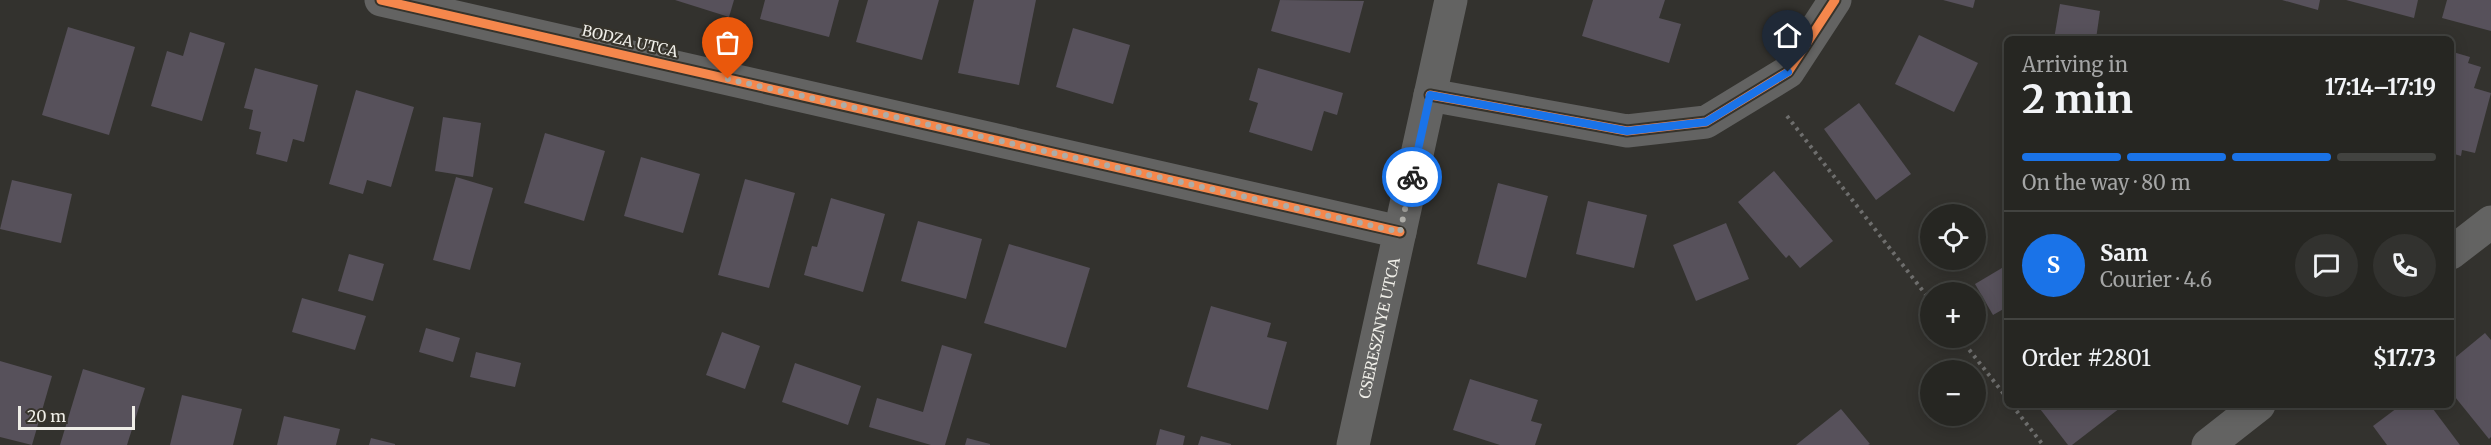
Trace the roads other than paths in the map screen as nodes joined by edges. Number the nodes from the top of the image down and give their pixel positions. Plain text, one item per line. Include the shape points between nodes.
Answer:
1 (381, 0) edge
2 (1451, 0) edge
3 (1835, 0) edge
4 (1430, 95) junction
5 (2491, 222) edge
6 (1400, 232) junction
7 (2454, 251) edge
8 (2255, 408) edge
9 (1353, 445) edge
10 (2208, 445) edge

1 - 6 street, BODZA UTCA
2 - 4 street, CSERESZNYE UTCA
3 - 4 street via 1788,72 1706,122 1627,131
4 - 6 street, CSERESZNYE UTCA
5 - 7 street
6 - 9 street, CSERESZNYE UTCA
8 - 10 street

